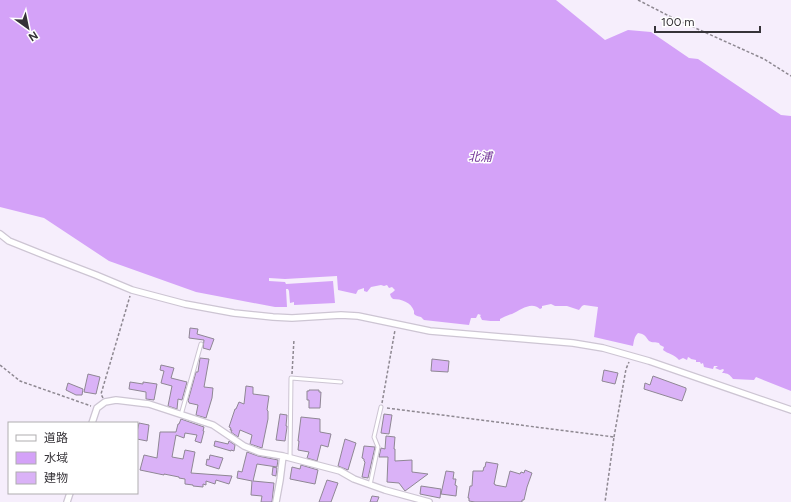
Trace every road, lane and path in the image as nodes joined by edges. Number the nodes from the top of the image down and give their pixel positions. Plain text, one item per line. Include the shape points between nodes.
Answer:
1 (638, 0) edge
2 (791, 76) edge
3 (0, 234) edge
4 (132, 290) junction
5 (396, 324) junction
6 (294, 339) dead end
7 (201, 344) dead end
8 (631, 355) junction
9 (0, 365) edge
10 (292, 378) junction
11 (341, 382) dead end
12 (105, 402) junction
13 (381, 407) junction
14 (97, 408) junction
15 (791, 410) edge
16 (181, 415) junction
17 (92, 422) edge
18 (614, 437) junction
19 (283, 456) junction
20 (290, 458) junction
21 (370, 484) junction
22 (276, 502) edge
23 (429, 502) edge
24 (605, 502) edge

1 - 2 path via 764,59
3 - 4 street via 9,241
4 - 5 street via 234,313 292,318 358,316
4 - 12 path via 101,394
5 - 8 street via 430,331 573,343
5 - 13 path
6 - 10 path
7 - 16 lane
8 - 15 street
8 - 18 path via 626,369
9 - 14 path via 20,381
10 - 11 lane
10 - 20 lane
12 - 14 street
12 - 16 street via 116,400 149,404
13 - 18 path
13 - 21 lane via 374,437 378,447
14 - 17 street
16 - 19 street via 213,425 244,446 259,452
18 - 24 path
19 - 20 street
19 - 22 street
20 - 21 street via 340,471
21 - 23 street

